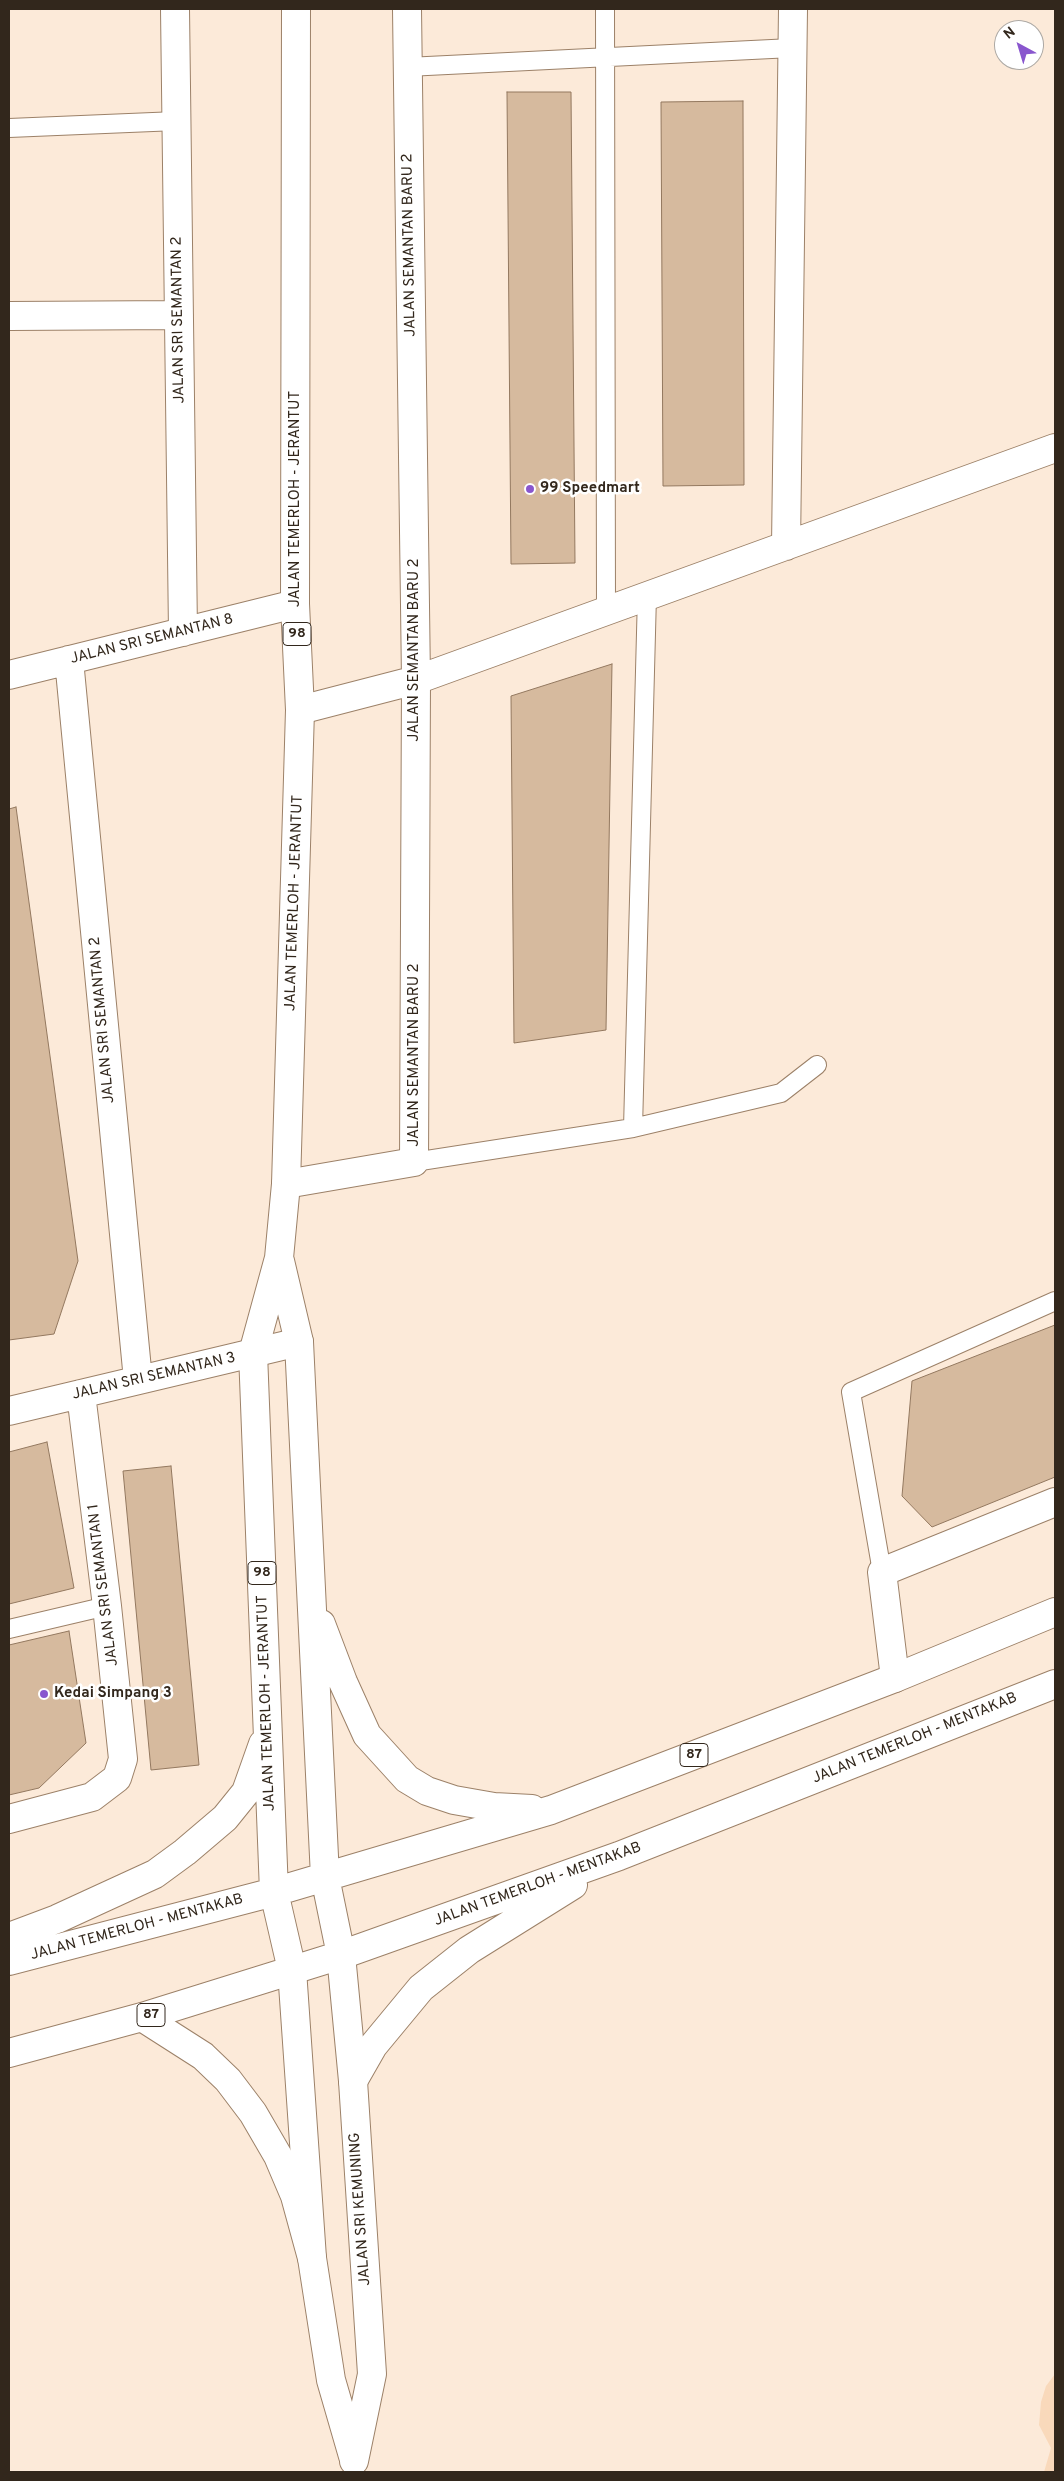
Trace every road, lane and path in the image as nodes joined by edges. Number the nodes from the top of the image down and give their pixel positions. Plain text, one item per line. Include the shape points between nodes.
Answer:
1 (175, 9) edge
2 (296, 9) edge
3 (407, 9) edge
4 (604, 9) edge
5 (793, 9) edge
6 (792, 48) junction
7 (606, 58) junction
8 (408, 68) junction
9 (178, 121) junction
10 (9, 128) edge
11 (179, 314) junction
12 (9, 316) edge
13 (1055, 448) edge
14 (786, 546) junction
15 (647, 596) junction
16 (295, 604) junction
17 (606, 612) junction
18 (183, 632) junction
19 (69, 660) junction
20 (9, 675) edge
21 (416, 680) junction
22 (300, 710) junction
23 (817, 1064) dead end
24 (633, 1128) junction
25 (414, 1162) junction
26 (286, 1184) junction
27 (279, 1258) junction
28 (1055, 1301) edge
29 (299, 1342) junction
30 (253, 1353) junction
31 (138, 1380) junction
32 (81, 1394) junction
33 (9, 1412) edge
34 (1055, 1502) edge
35 (882, 1572) junction
36 (312, 1599) junction
37 (107, 1606) junction
38 (1055, 1612) edge
39 (9, 1629) edge
40 (895, 1678) junction
41 (1055, 1684) edge
42 (268, 1730) junction
43 (551, 1810) junction
44 (9, 1819) edge
45 (619, 1856) junction
46 (325, 1877) junction
47 (274, 1892) junction
48 (9, 1938) edge
49 (341, 1955) junction
50 (9, 1961) edge
51 (292, 1970) junction
52 (142, 2018) junction
53 (9, 2053) edge
54 (353, 2082) junction
55 (312, 2258) junction
56 (355, 2467) edge

1 - 9 street, JALAN SRI SEMANTAN 2
2 - 16 street, JALAN TEMERLOH - JERANTUT / 98
3 - 8 street, JALAN SEMANTAN BARU 2
4 - 7 lane
5 - 6 street
6 - 7 lane
6 - 14 street
7 - 8 lane
7 - 17 lane
8 - 21 street, JALAN SEMANTAN BARU 2
9 - 10 lane
9 - 11 street, JALAN SRI SEMANTAN 2
11 - 12 street
11 - 18 street, JALAN SRI SEMANTAN 2
13 - 14 street
14 - 15 street
15 - 17 street
15 - 24 lane
16 - 18 street, JALAN SRI SEMANTAN 8
16 - 22 street, JALAN TEMERLOH - JERANTUT / 98
17 - 21 street
18 - 19 street, JALAN SRI SEMANTAN 8
19 - 20 street, JALAN SRI SEMANTAN 8
19 - 31 street, JALAN SRI SEMANTAN 2
21 - 22 street
21 - 25 street, JALAN SEMANTAN BARU 2
22 - 26 street, JALAN TEMERLOH - JERANTUT / 98
23 - 24 lane via 781,1093
24 - 25 lane
25 - 26 street, JALAN SEMANTAN BARU 2
26 - 27 street, JALAN TEMERLOH - JERANTUT / 98
27 - 29 street, JALAN TEMERLOH - JERANTUT / 98
27 - 30 street, JALAN TEMERLOH - JERANTUT / 98
28 - 35 lane via 851,1392
29 - 30 street, JALAN SRI SEMANTAN 3
29 - 36 street, JALAN TEMERLOH - JERANTUT / 98
30 - 31 street, JALAN SRI SEMANTAN 3
30 - 42 street, JALAN TEMERLOH - JERANTUT / 98
31 - 32 street, JALAN SRI SEMANTAN 3
32 - 33 street, JALAN SRI SEMANTAN 3
32 - 37 street, JALAN SRI SEMANTAN 1
34 - 35 street
35 - 40 street
36 - 43 street via 367,1735 407,1779 427,1791 454,1800
36 - 46 street, JALAN TEMERLOH - JERANTUT / 98
37 - 39 lane
37 - 44 street, JALAN SRI SEMANTAN 1 via 122,1759 117,1778 92,1797
38 - 40 street, JALAN TEMERLOH - MENTAKAB / 87
40 - 43 street, JALAN TEMERLOH - MENTAKAB / 87
41 - 45 street, JALAN TEMERLOH - MENTAKAB / 87
42 - 47 street, JALAN TEMERLOH - JERANTUT / 98
42 - 48 street via 246,1792 225,1818 185,1852 155,1874
43 - 46 street, JALAN TEMERLOH - MENTAKAB / 87
45 - 49 street, JALAN TEMERLOH - MENTAKAB / 87
45 - 54 street via 469,1950 421,1988 373,2046
46 - 47 street, JALAN TEMERLOH - MENTAKAB / 87
46 - 49 street, JALAN TEMERLOH - JERANTUT / 98
47 - 50 street, JALAN TEMERLOH - MENTAKAB / 87
47 - 51 street, JALAN TEMERLOH - JERANTUT / 98
49 - 51 street, JALAN TEMERLOH - MENTAKAB / 87
49 - 54 street, JALAN SRI KEMUNING
51 - 52 street, JALAN TEMERLOH - MENTAKAB / 87
51 - 55 street, JALAN SRI KEMUNING
52 - 53 street, JALAN TEMERLOH - MENTAKAB / 87
52 - 55 street via 203,2056 228,2080 253,2113 278,2156 295,2196
54 - 56 street, JALAN SRI KEMUNING via 372,2374
55 - 56 street, JALAN SRI KEMUNING via 331,2380

